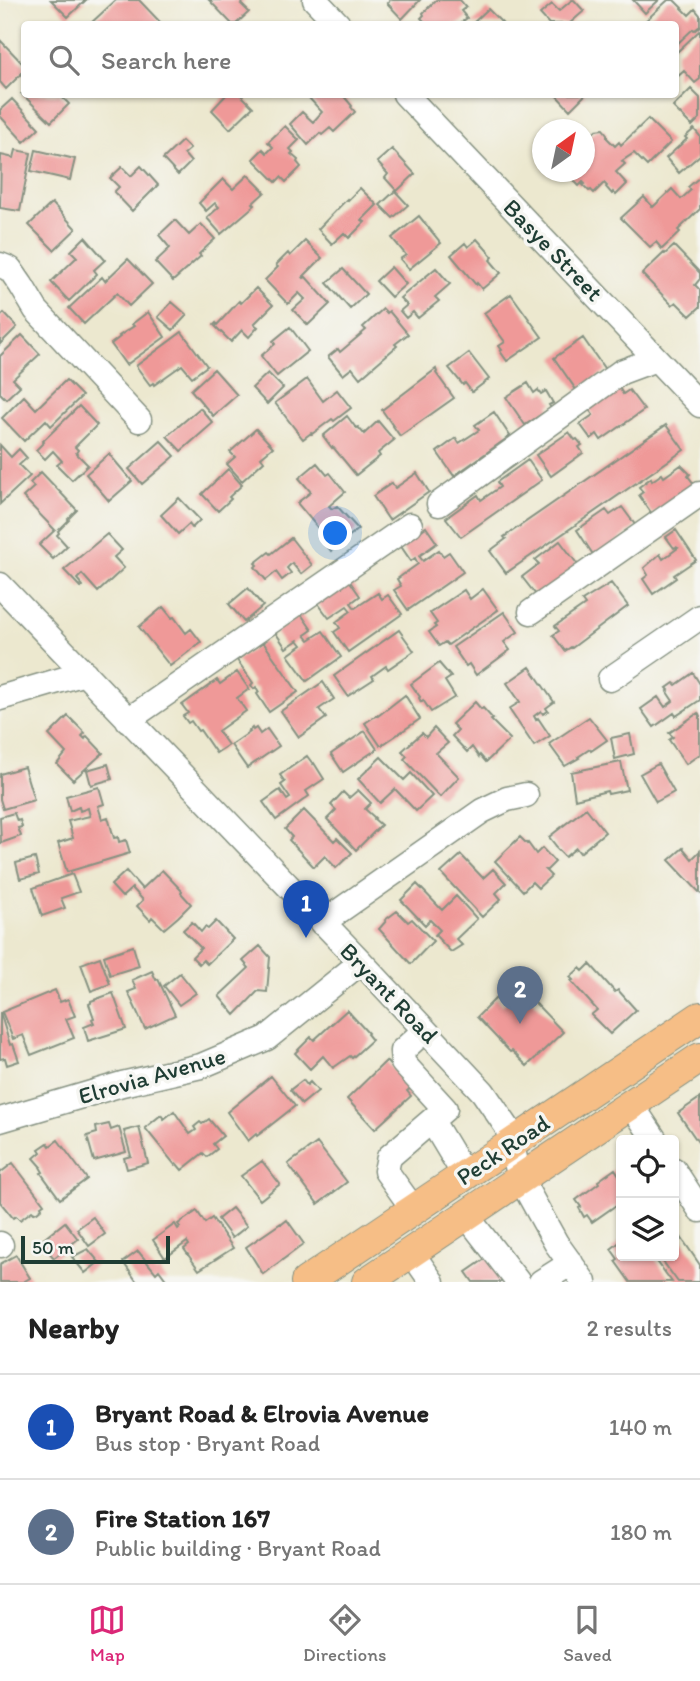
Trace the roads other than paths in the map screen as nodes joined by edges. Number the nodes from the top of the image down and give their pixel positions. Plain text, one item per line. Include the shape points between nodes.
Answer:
1 (315, 0) edge
2 (335, 21) edge
3 (409, 98) edge
4 (0, 265) edge
5 (656, 359) junction
6 (700, 405) edge
7 (139, 420) dead end
8 (700, 494) edge
9 (439, 504) dead end
10 (410, 525) dead end
11 (0, 585) edge
12 (531, 612) dead end
13 (700, 617) edge
14 (85, 673) junction
15 (610, 678) dead end
16 (0, 698) edge
17 (128, 720) junction
18 (526, 795) dead end
19 (322, 923) junction
20 (362, 962) junction
21 (700, 1017) edge
22 (425, 1030) junction
23 (700, 1058) edge
24 (475, 1084) junction
25 (631, 1104) junction
26 (438, 1115) junction
27 (0, 1120) edge
28 (651, 1135) edge
29 (511, 1145) junction
30 (465, 1176) junction
31 (520, 1178) junction
32 (679, 1178) edge
33 (414, 1210) junction
34 (700, 1210) edge
35 (466, 1215) junction
36 (411, 1252) junction
37 (577, 1273) edge
38 (306, 1282) edge
39 (367, 1282) edge
40 (432, 1282) edge
41 (518, 1282) edge
42 (541, 1282) edge

1 - 2 street
3 - 5 street, Basye Street
4 - 7 street via 10,269 36,310
5 - 6 street, Basye Street
5 - 9 street via 621,372
8 - 12 street
10 - 17 street
11 - 14 street, Bryant Road
13 - 15 street
14 - 16 street
14 - 17 street, Bryant Road
17 - 19 street, Bryant Road
18 - 19 street via 482,811
19 - 20 street, Bryant Road
20 - 22 street, Bryant Road
20 - 27 street, Elrovia Avenue via 267,1038 201,1066
21 - 29 main road, Peck Road
22 - 24 street, Bryant Road
22 - 26 street via 402,1051 403,1063
23 - 25 main road, Peck Road
24 - 26 street
24 - 29 street, Bryant Road via 507,1127
25 - 28 street
25 - 31 main road, Peck Road
26 - 30 street
26 - 33 street via 389,1157 386,1171
29 - 30 main road, Peck Road
29 - 31 street, Bryant Road
30 - 33 main road, Peck Road
31 - 35 main road, Peck Road
31 - 37 street, Bryant Road
32 - 34 street
33 - 38 main road, Peck Road
35 - 36 main road, Peck Road
35 - 41 street
36 - 39 main road, Peck Road
36 - 40 street
37 - 42 street

